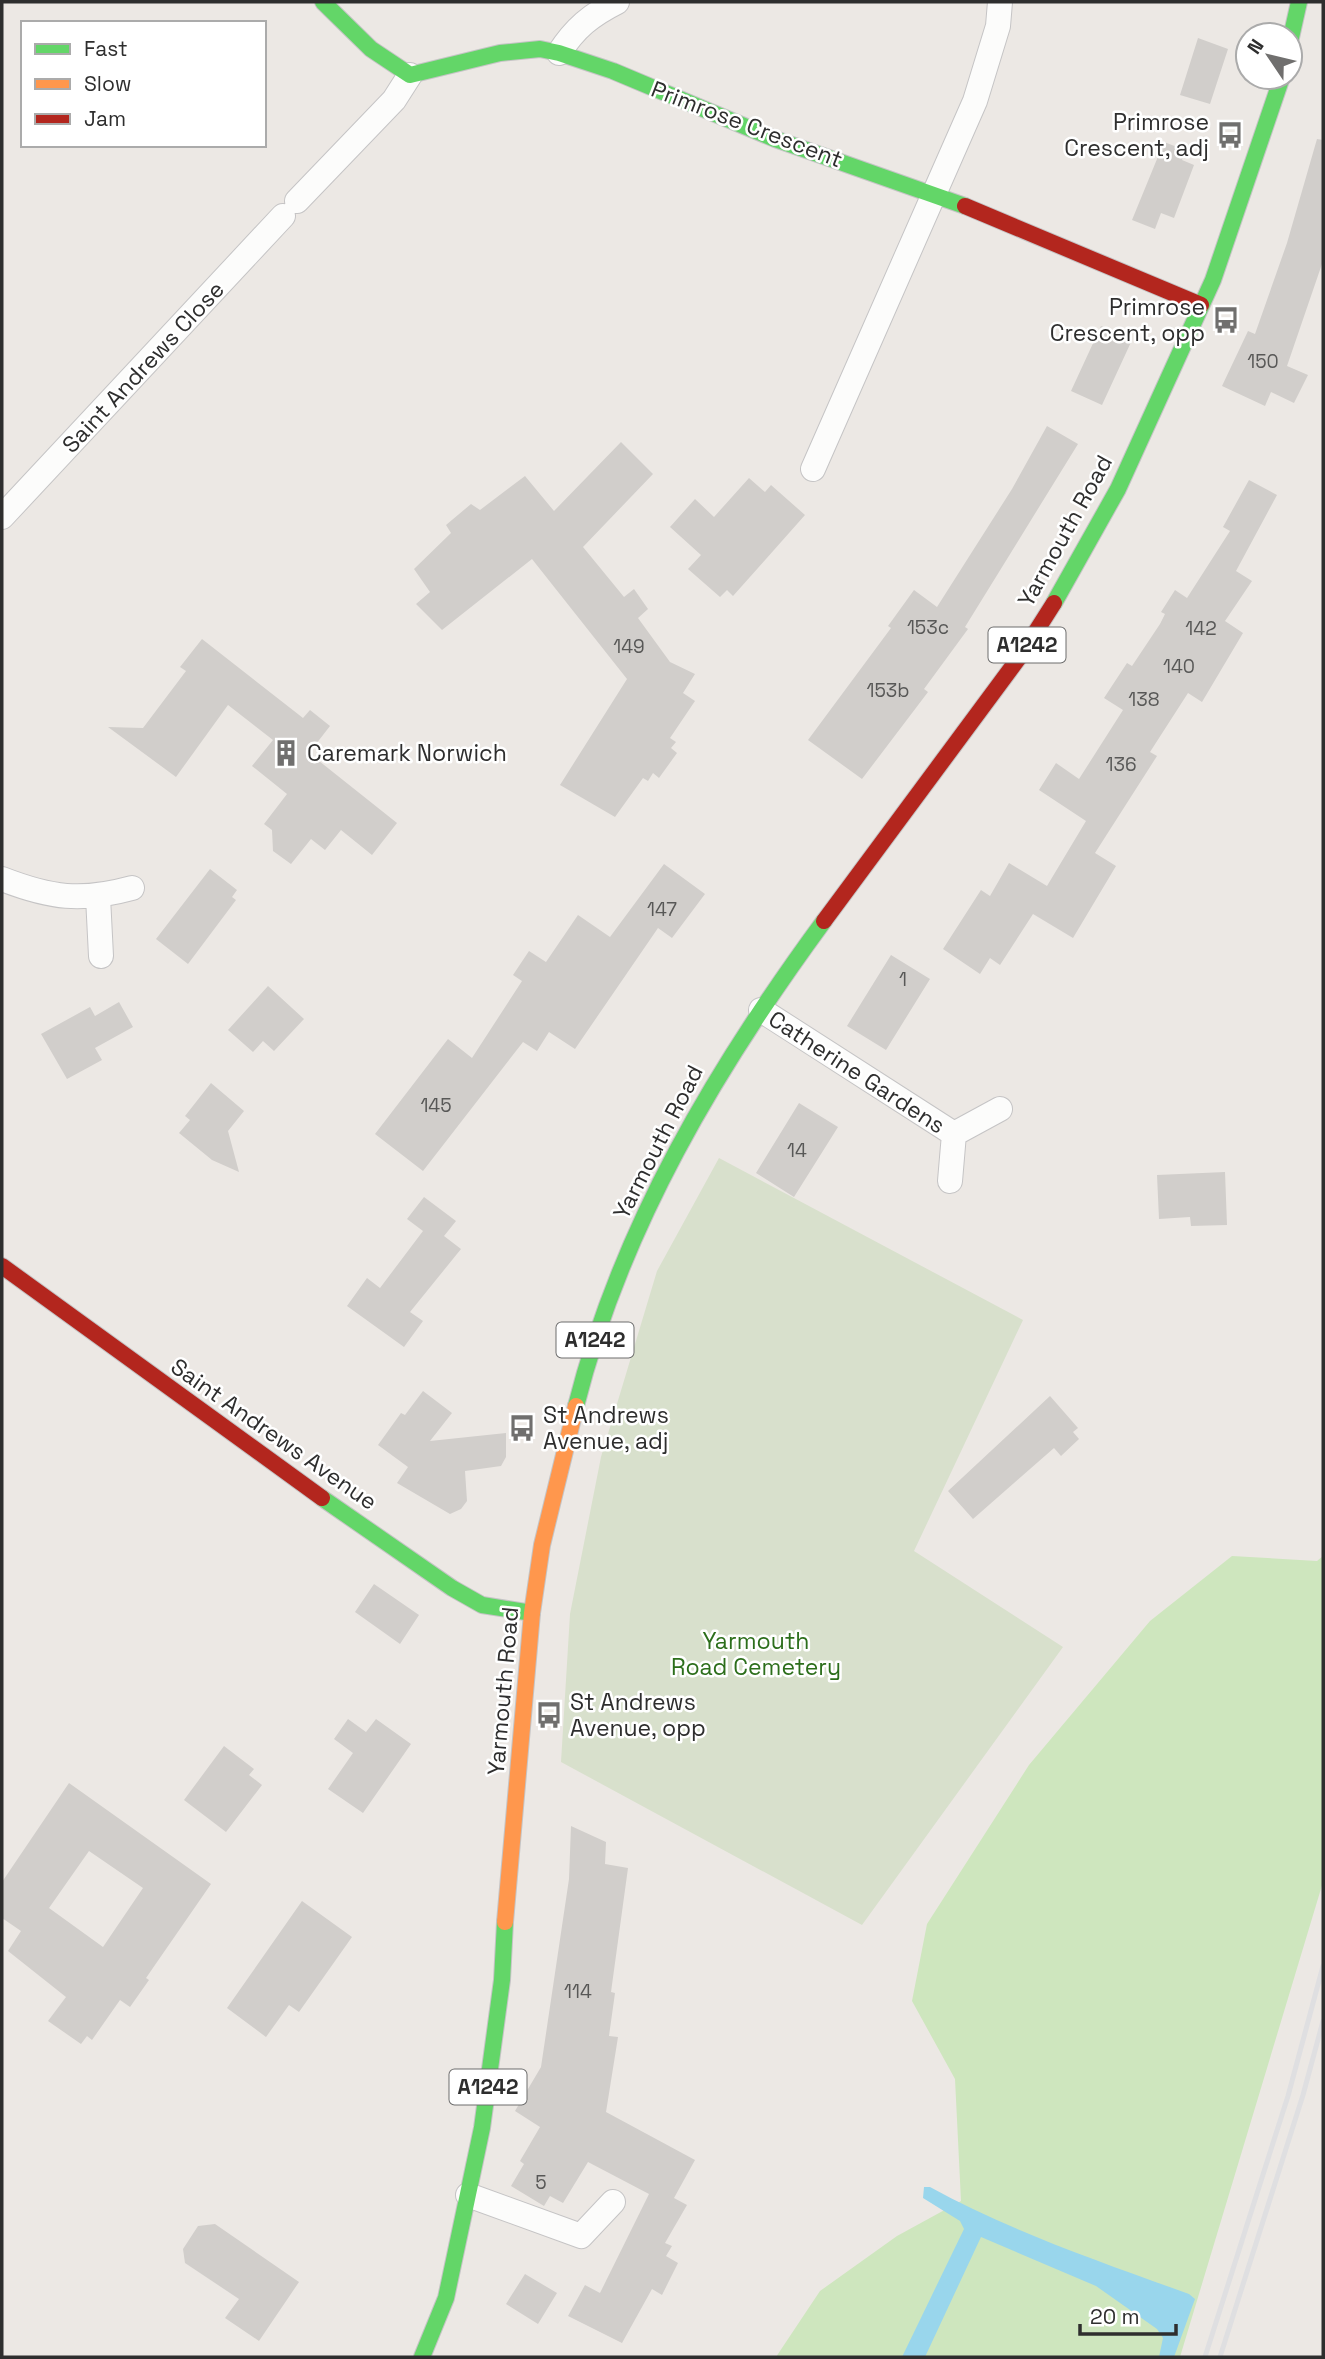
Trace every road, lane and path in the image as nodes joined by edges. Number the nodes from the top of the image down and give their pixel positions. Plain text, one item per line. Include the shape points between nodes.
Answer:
1 (323, 2) edge
2 (617, 2) edge
3 (1000, 2) edge
4 (1299, 2) edge
5 (1295, 21) edge
6 (559, 53) junction
7 (410, 75) junction
8 (1277, 91) edge
9 (935, 193) junction
10 (1201, 305) junction
11 (813, 469) dead end
12 (2, 517) edge
13 (2, 879) edge
14 (132, 888) dead end
15 (98, 897) junction
16 (101, 956) dead end
17 (761, 1010) junction
18 (1000, 1109) dead end
19 (954, 1134) junction
20 (950, 1181) dead end
21 (2, 1266) edge
22 (532, 1613) junction
23 (468, 2195) junction
24 (613, 2202) dead end
25 (422, 2357) edge

1 - 7 main road via 370,49
2 - 6 street via 591,15
3 - 9 street via 998,26 975,102
4 - 5 main road
6 - 7 main road, Primrose Crescent via 540,49 500,53
6 - 9 main road, Primrose Crescent via 775,139
7 - 12 street, Saint Andrews Close via 394,100
8 - 10 main road, Yarmouth Road / A1242
9 - 10 main road, Primrose Crescent
9 - 11 street
10 - 17 main road, Yarmouth Road / A1242 via 1118,489 1064,586 1013,665
13 - 15 street via 33,891
14 - 15 street
15 - 16 street
17 - 19 street, Catherine Gardens
17 - 22 main road, Yarmouth Road / A1242 via 691,1121 615,1279 558,1474 541,1545
18 - 19 street, Catherine Gardens
19 - 20 street, Catherine Gardens
21 - 22 main road, Saint Andrews Avenue via 239,1440 452,1588 482,1605
22 - 23 main road, Yarmouth Road / A1242 via 502,1980 482,2129
23 - 24 street via 587,2244
23 - 25 main road, Yarmouth Road / A1242 via 446,2298

